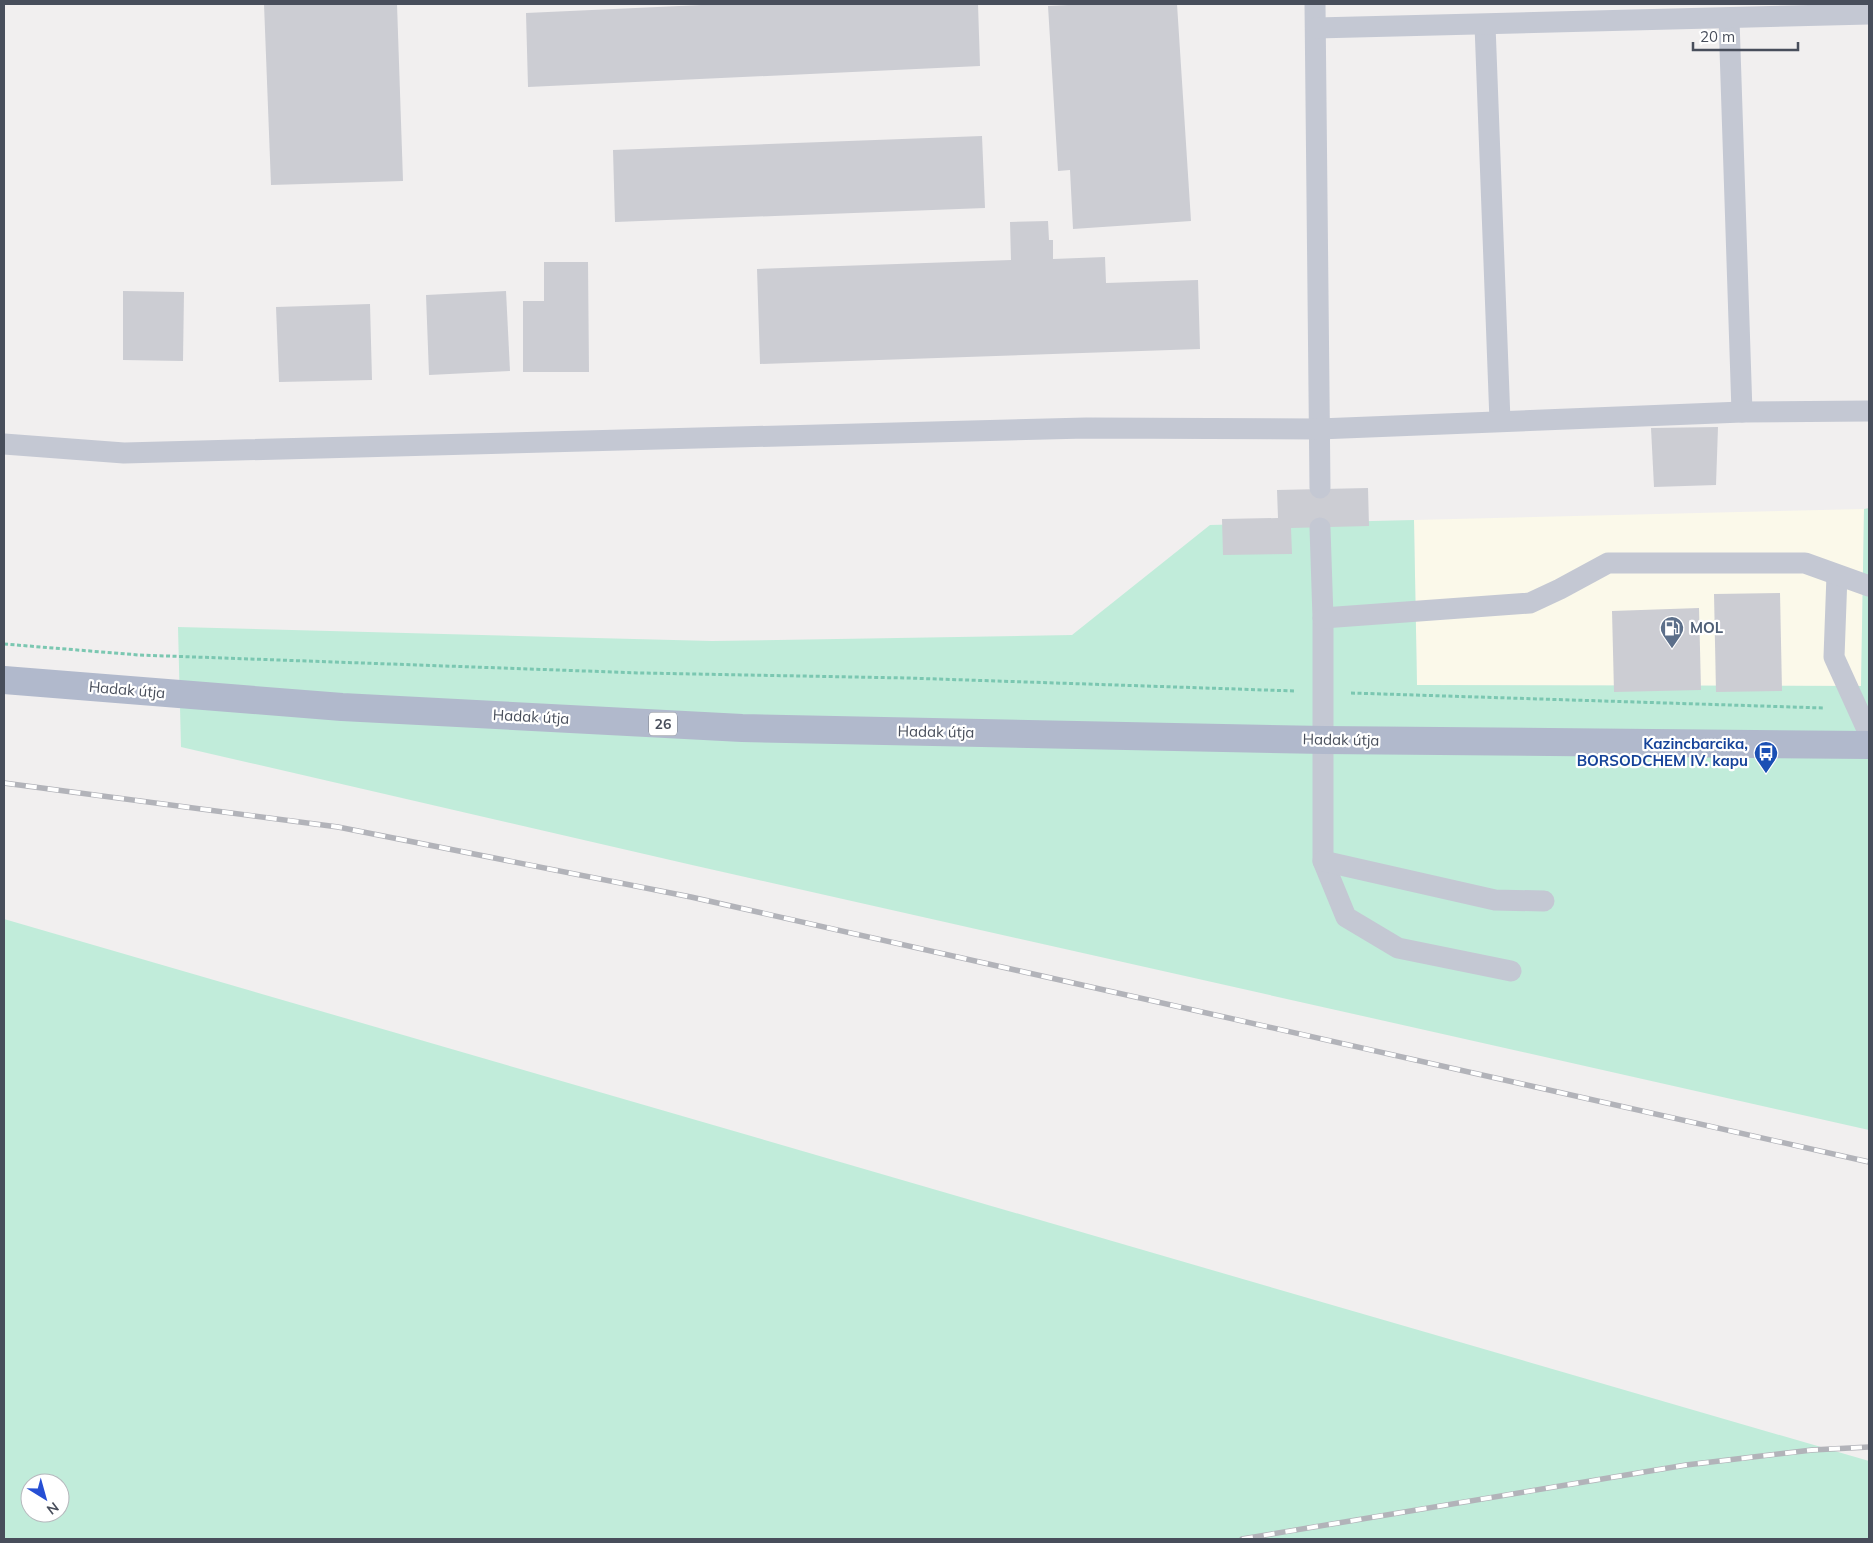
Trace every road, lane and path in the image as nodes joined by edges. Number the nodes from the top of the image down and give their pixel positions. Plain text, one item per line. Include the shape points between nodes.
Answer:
1 (1315, 4) edge
2 (1869, 14) edge
3 (1729, 19) junction
4 (1485, 25) junction
5 (1316, 28) junction
6 (1869, 411) edge
7 (1742, 412) junction
8 (1500, 421) junction
9 (1319, 429) junction
10 (4, 444) edge
11 (1320, 488) dead end
12 (1320, 528) dead end
13 (1837, 575) junction
14 (1869, 586) edge
15 (1323, 618) junction
16 (4, 644) edge
17 (4, 680) edge
18 (1323, 692) junction
19 (1858, 709) junction
20 (1869, 734) edge
21 (1324, 740) junction
22 (1869, 745) edge
23 (1323, 861) junction
24 (1544, 901) dead end
25 (1511, 971) dead end

1 - 5 lane
2 - 3 lane
3 - 4 lane
3 - 7 lane
4 - 5 lane
4 - 8 lane
5 - 9 lane
6 - 7 lane
7 - 8 lane
8 - 9 lane
9 - 10 lane via 1086,428 124,454
9 - 11 lane
12 - 15 lane
13 - 14 lane
13 - 15 lane via 1805,563 1608,563 1530,603
13 - 19 lane via 1834,657
15 - 18 lane
16 - 18 path via 139,655 632,673 907,678
17 - 21 main road, Hadak útja / 26 via 342,707 742,728
18 - 19 path
18 - 21 lane
19 - 20 lane
21 - 22 main road, Hadak útja / 26
21 - 23 lane
23 - 24 lane via 1495,900
23 - 25 lane via 1346,917 1398,948

